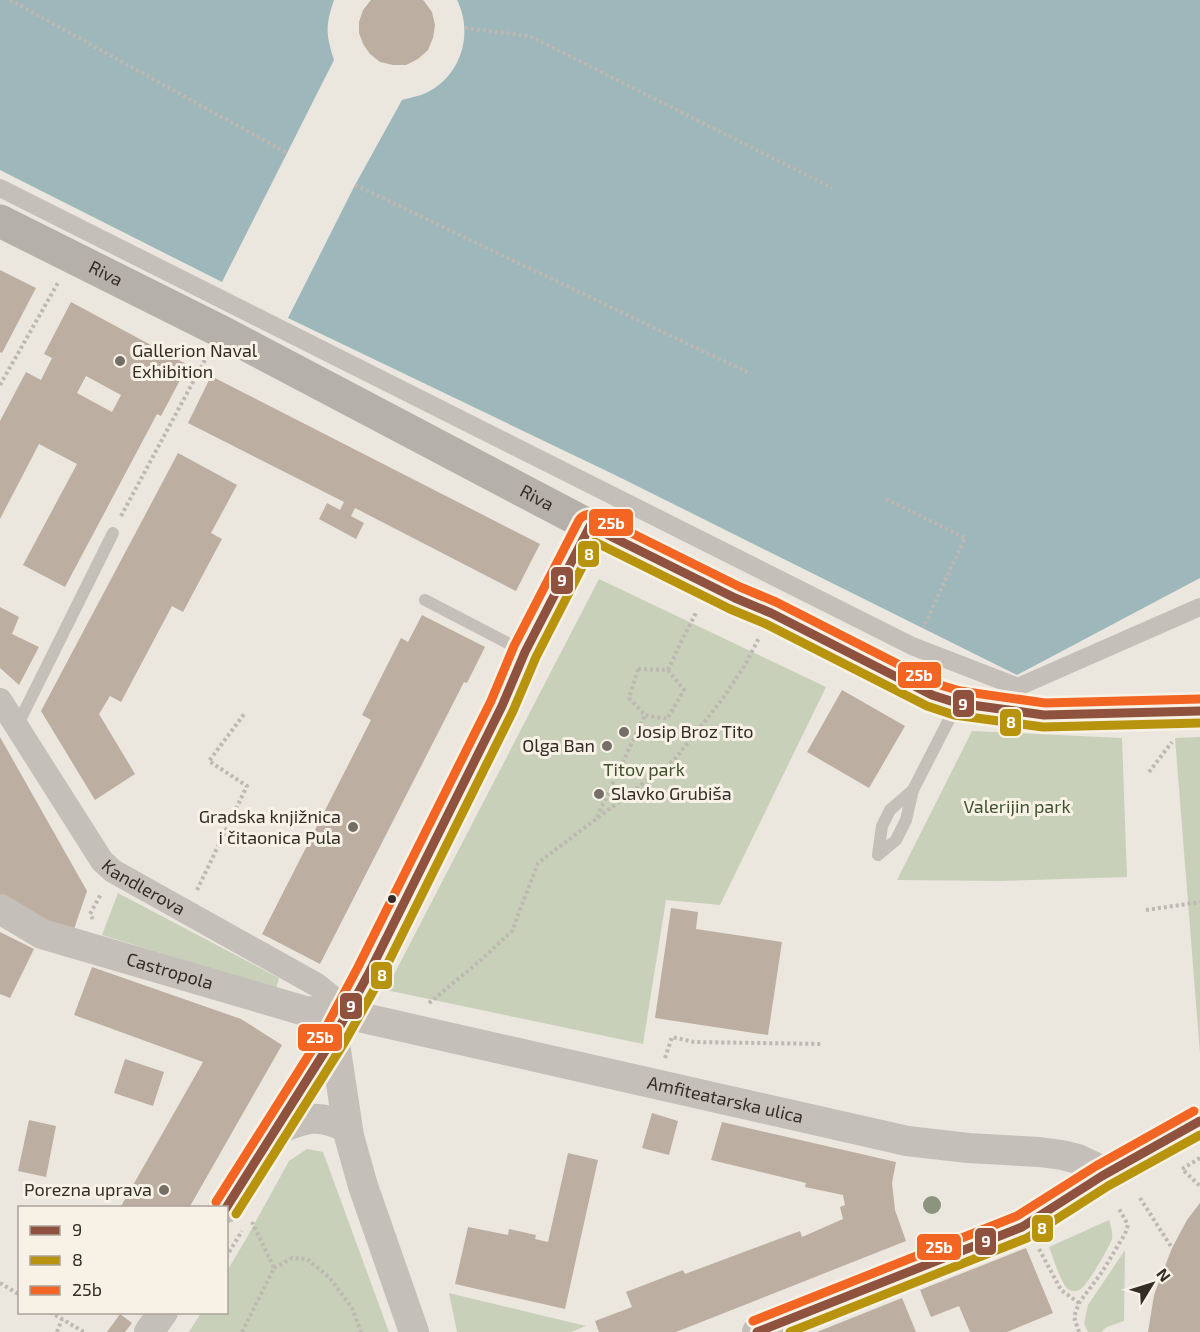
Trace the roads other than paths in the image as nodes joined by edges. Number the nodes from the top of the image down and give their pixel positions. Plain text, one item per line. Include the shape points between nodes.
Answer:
1 (0, 188) edge
2 (0, 221) edge
3 (590, 526) junction
4 (112, 533) dead end
5 (425, 600) dead end
6 (1200, 607) edge
7 (525, 652) junction
8 (0, 700) edge
9 (957, 703) junction
10 (1200, 711) edge
11 (16, 727) junction
12 (914, 790) junction
13 (0, 909) edge
14 (340, 1025) junction
15 (1200, 1121) edge
16 (347, 1128) junction
17 (274, 1131) junction
18 (1102, 1176) junction
19 (238, 1213) edge
20 (162, 1314) edge
21 (149, 1332) edge
22 (414, 1332) edge
23 (757, 1332) edge

1 - 6 street via 912,646 1018,687
2 - 3 main road, Riva via 220,331
3 - 7 street
3 - 9 main road, Riva via 932,695
4 - 11 lane
5 - 7 lane
7 - 14 street
8 - 11 street, Kandlerova
9 - 10 main road, Riva via 1044,715
9 - 12 lane
11 - 14 street, Kandlerova via 102,861 113,871 317,985 332,997
12 - 12 lane via 890,810 882,826 878,855 896,840
13 - 14 street, Castropola via 42,934 305,1011
14 - 16 street
14 - 17 street
14 - 18 street, Amfiteatarska ulica via 907,1141 1078,1159
15 - 18 street
16 - 17 street via 334,1121 310,1119
16 - 22 street
17 - 19 street
18 - 23 street via 1022,1227
20 - 21 street

